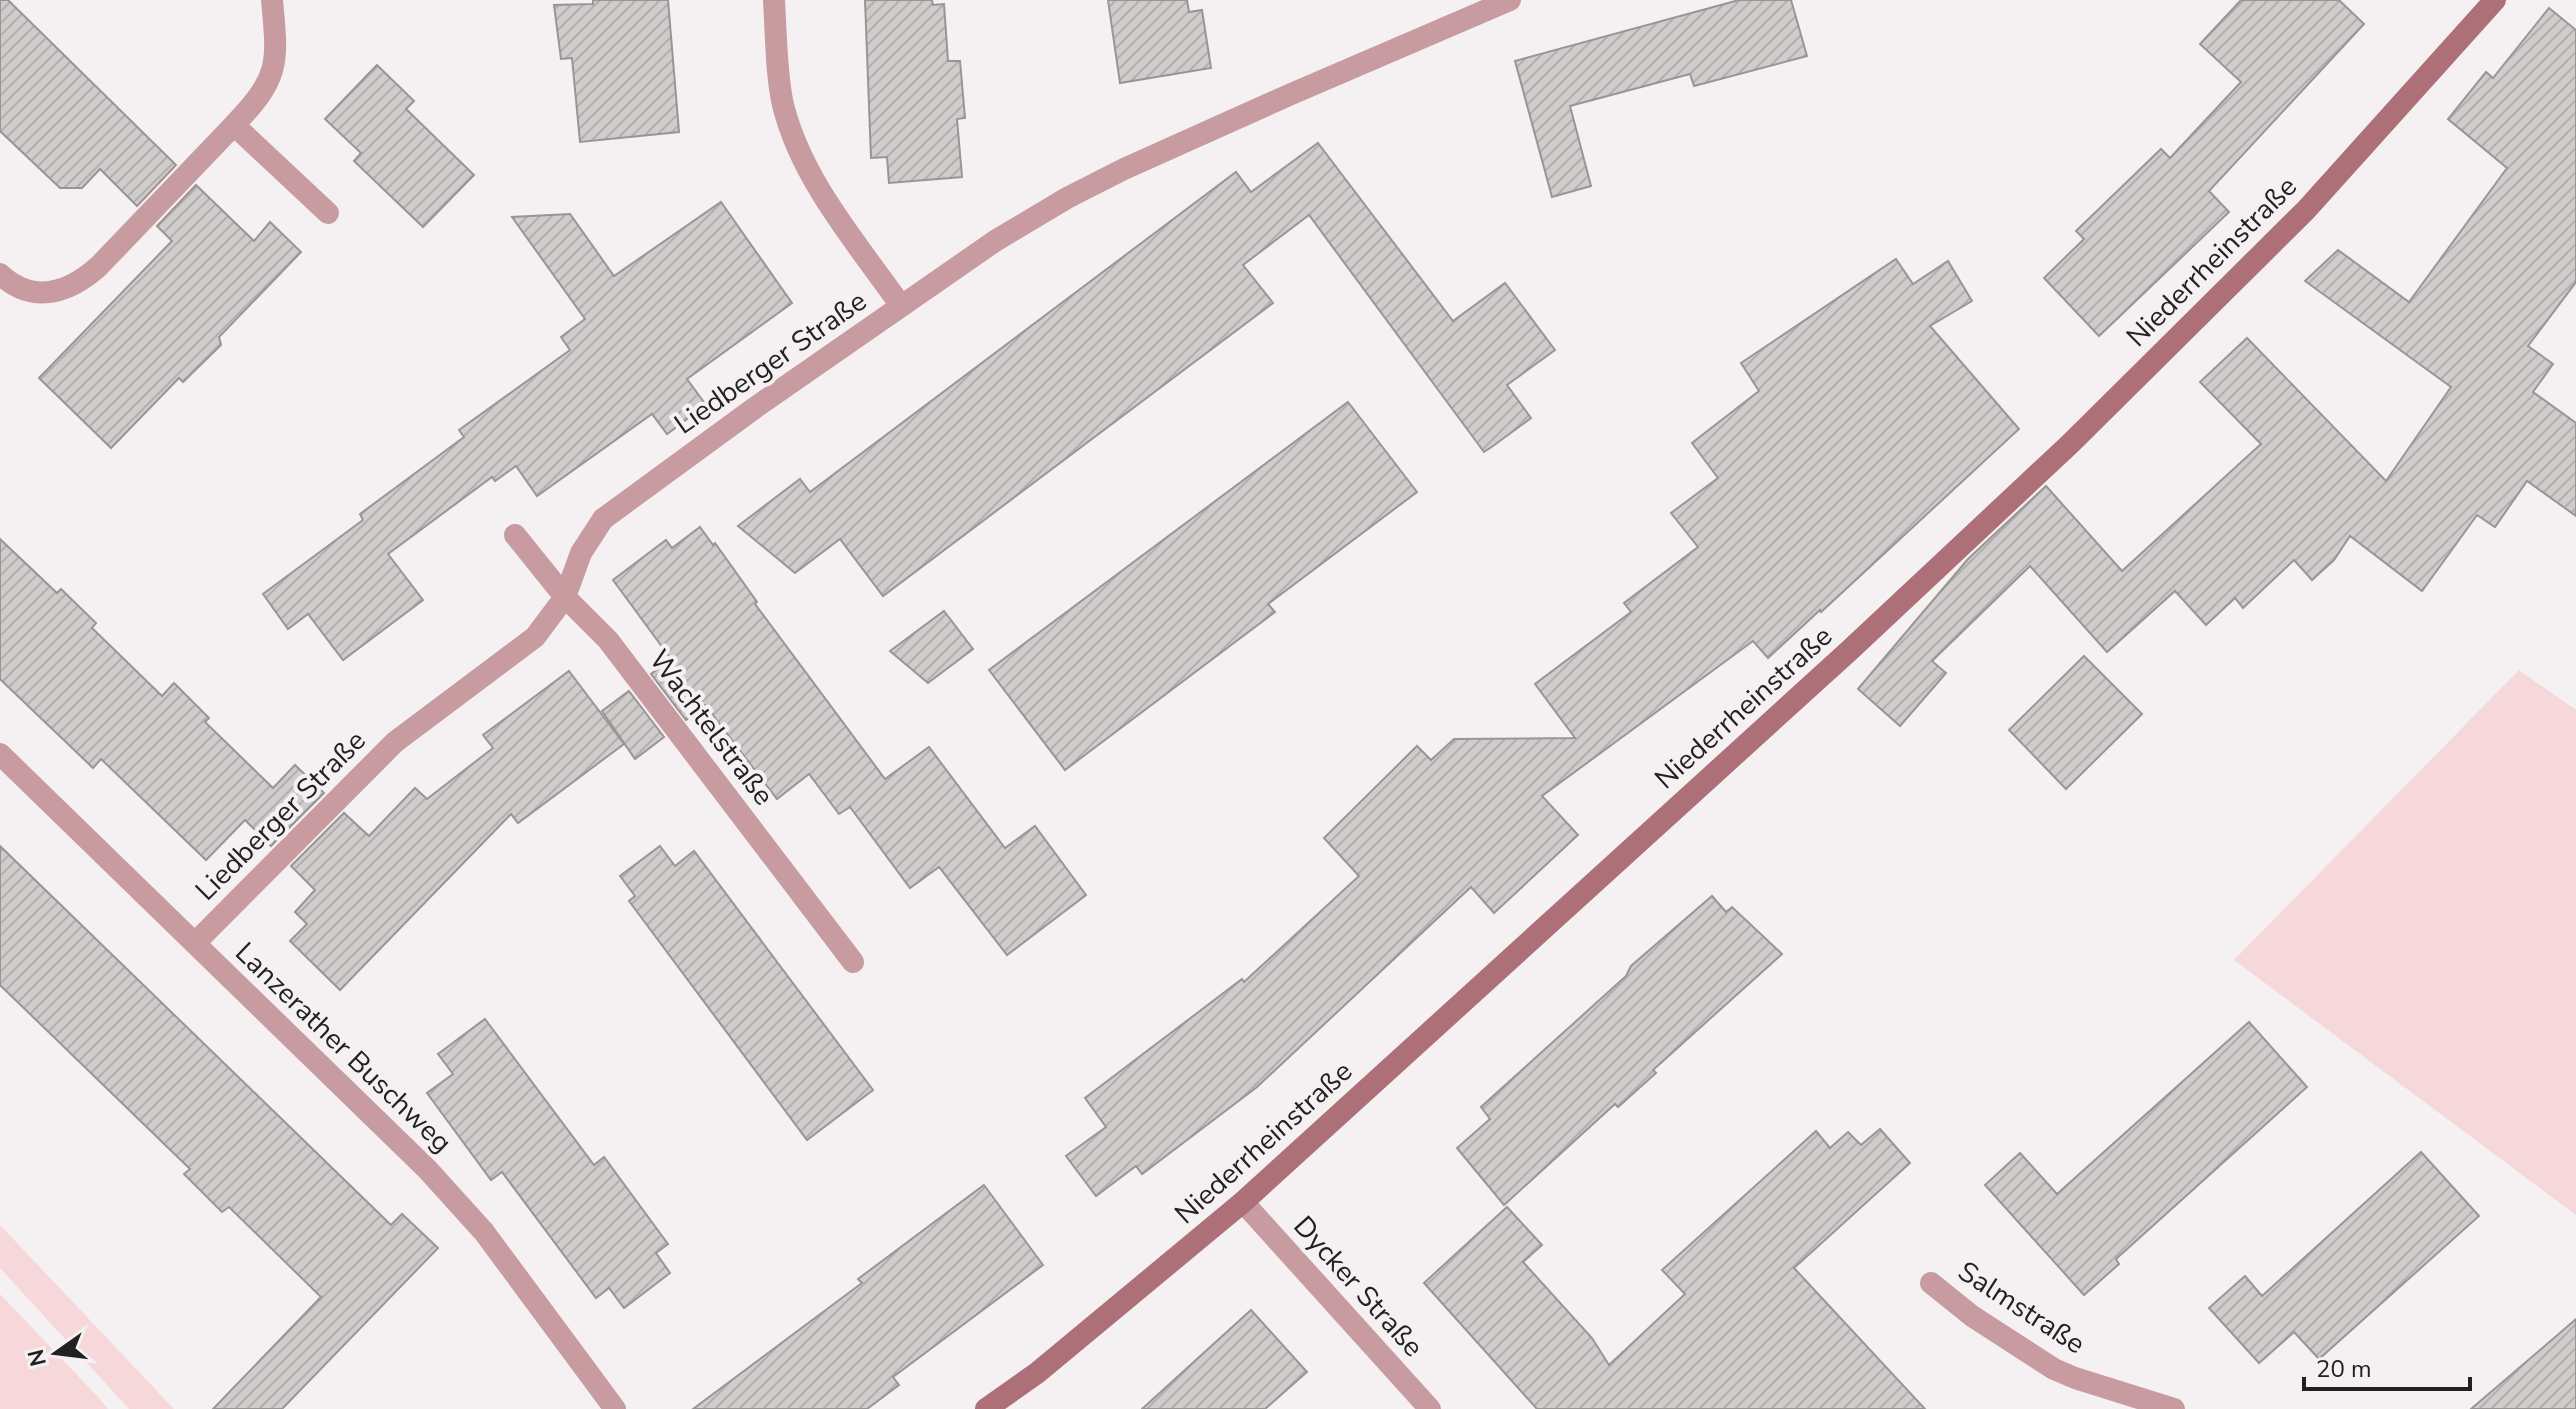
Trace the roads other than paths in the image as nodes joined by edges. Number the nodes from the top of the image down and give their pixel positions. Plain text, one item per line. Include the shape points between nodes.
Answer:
1 (272, 0) edge
2 (774, 0) edge
3 (1510, 0) edge
4 (2495, 0) edge
5 (234, 125) junction
6 (328, 213) dead end
7 (0, 274) edge
8 (901, 306) junction
9 (515, 535) dead end
10 (565, 597) junction
11 (0, 754) edge
12 (195, 943) junction
13 (853, 962) dead end
14 (1243, 1202) junction
15 (1931, 1283) dead end
16 (615, 1409) edge
17 (986, 1409) edge
18 (1430, 1409) edge
19 (2174, 1409) edge

1 - 5 street via 277,46 272,78
2 - 8 street via 782,102 796,144 818,189
3 - 8 street, Liedberger Straße via 1124,169 995,241
4 - 14 main road, Niederrheinstraße via 2306,210 2071,443
5 - 6 street
5 - 7 street via 83,280 41,293 25,290
8 - 10 street, Liedberger Straße via 603,519 581,553
9 - 10 street, Wachtelstraße
10 - 12 street, Liedberger Straße via 535,637 395,742
10 - 13 street, Wachtelstraße via 608,640
11 - 12 street, Lanzerather Buschweg
12 - 16 street, Lanzerather Buschweg via 427,1169 484,1232
14 - 17 main road, Niederrheinstraße
14 - 18 street, Dycker Straße
15 - 19 street, Salmstraße via 2054,1369

